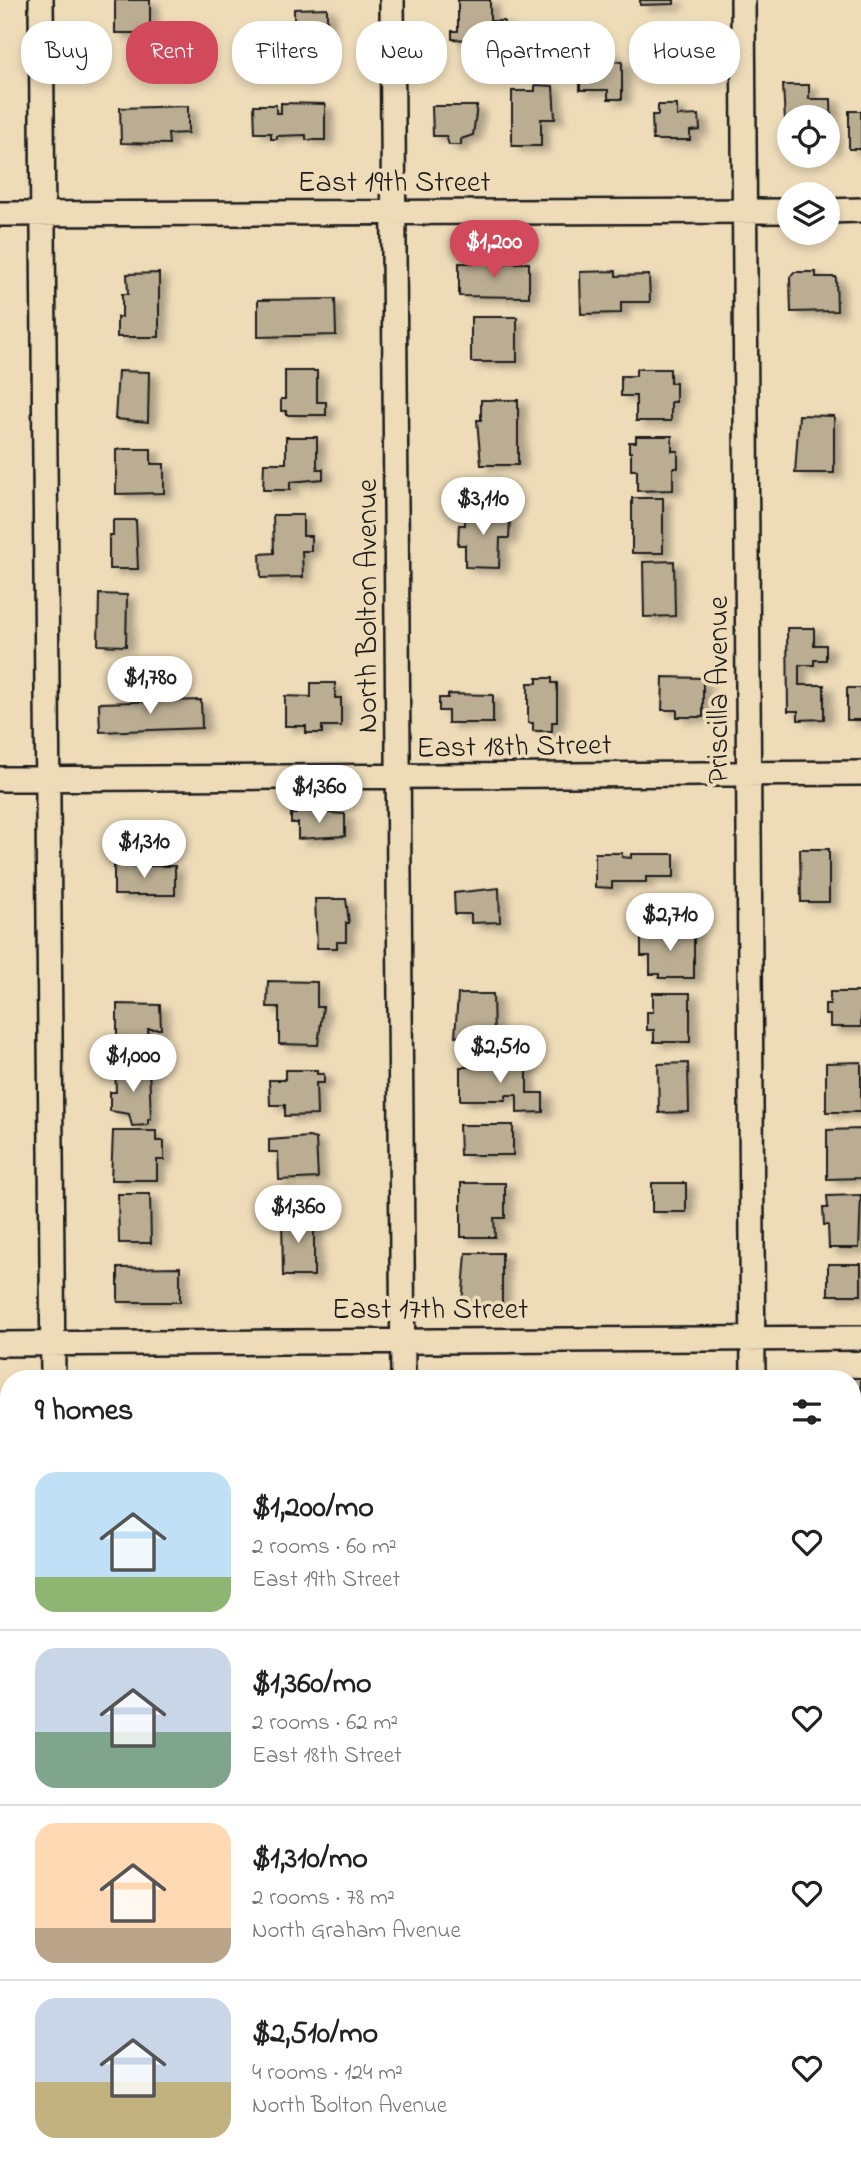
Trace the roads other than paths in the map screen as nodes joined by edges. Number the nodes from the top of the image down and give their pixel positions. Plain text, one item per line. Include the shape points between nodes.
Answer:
1 (41, 0) edge
2 (393, 0) edge
3 (743, 0) edge
4 (744, 211) junction
5 (777, 211) edge
6 (840, 211) edge
7 (861, 211) edge
8 (394, 213) junction
9 (0, 214) edge
10 (42, 214) junction
11 (861, 773) edge
12 (749, 774) junction
13 (399, 777) junction
14 (0, 779) edge
15 (48, 779) junction
16 (753, 1338) junction
17 (861, 1338) edge
18 (403, 1340) junction
19 (53, 1341) junction
20 (0, 1344) edge
21 (53, 1370) edge
22 (403, 1370) edge
23 (753, 1370) edge

1 - 10 street
2 - 8 street, North Bolton Avenue
3 - 4 street, Priscilla Avenue
4 - 5 street, East 19th Street
4 - 8 street, East 19th Street
4 - 12 street, Priscilla Avenue
6 - 7 street
8 - 10 street, East 19th Street
8 - 13 street, North Bolton Avenue
9 - 10 street, East 19th Street
10 - 15 street
11 - 12 street, East 18th Street
12 - 13 street, East 18th Street
12 - 16 street, Priscilla Avenue
13 - 15 street, East 18th Street
13 - 18 street, North Bolton Avenue
14 - 15 street, East 18th Street
15 - 19 street
16 - 17 street, East 17th Street
16 - 18 street, East 17th Street
16 - 23 street, Priscilla Avenue
18 - 19 street, East 17th Street
18 - 22 street, North Bolton Avenue
19 - 20 street, East 17th Street
19 - 21 street

